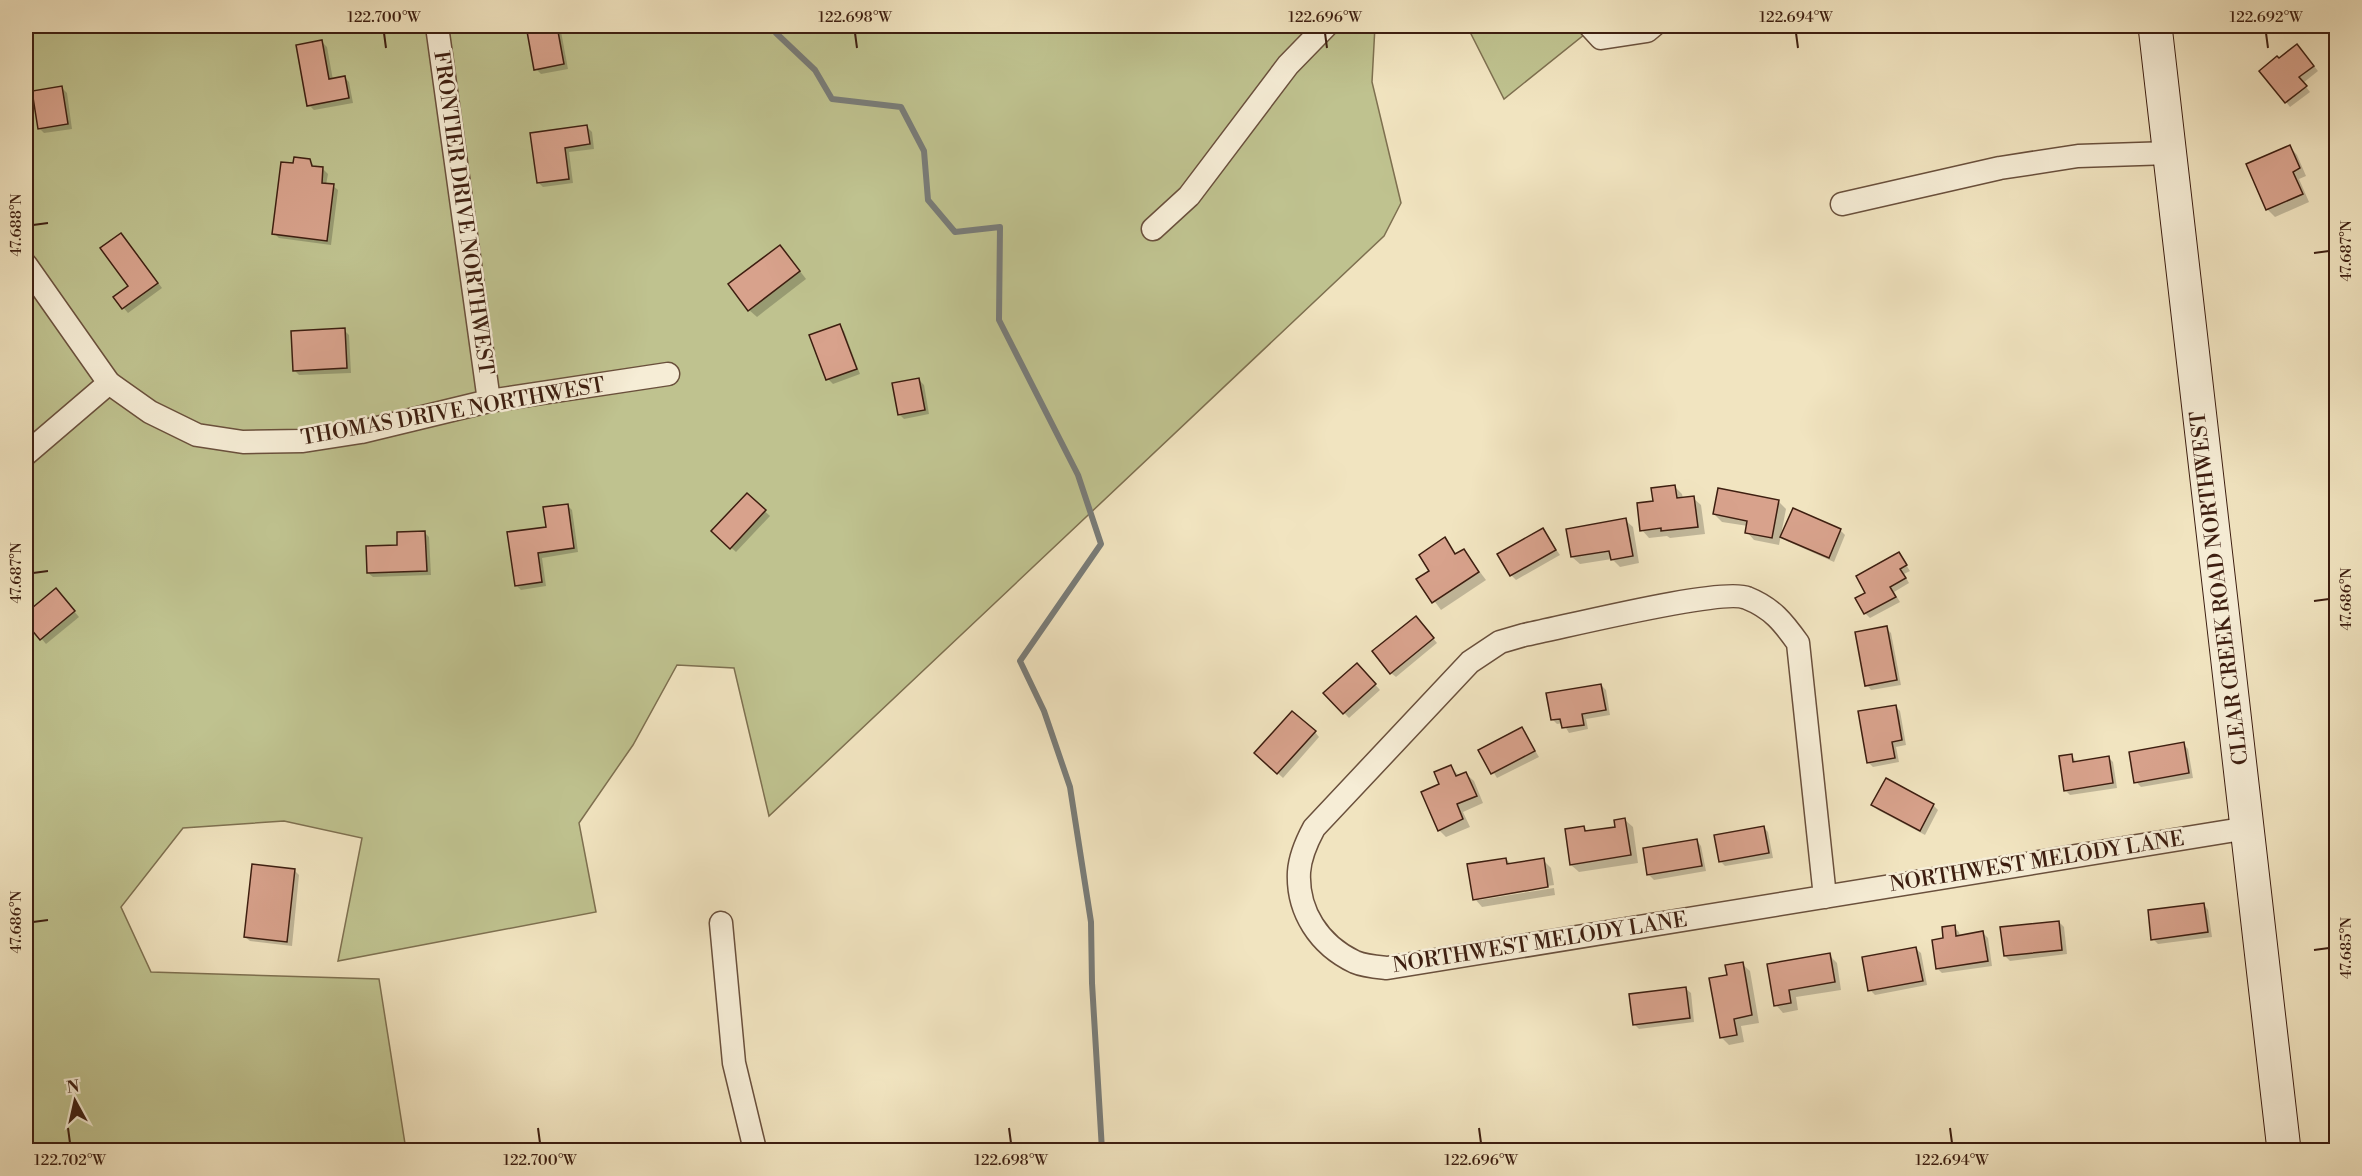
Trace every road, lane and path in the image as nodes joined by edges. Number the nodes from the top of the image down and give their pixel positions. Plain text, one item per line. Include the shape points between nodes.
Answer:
1 (437, 26) edge
2 (1326, 26) edge
3 (1590, 26) edge
4 (1653, 26) edge
5 (2155, 26) edge
6 (2170, 153) junction
7 (1842, 204) dead end
8 (1153, 229) dead end
9 (26, 265) edge
10 (668, 374) dead end
11 (109, 383) junction
12 (489, 401) junction
13 (26, 454) edge
14 (2248, 828) junction
15 (1825, 897) junction
16 (721, 923) dead end
17 (755, 1150) edge
18 (2284, 1150) edge

1 - 12 street, FRONTIER DRIVE NORTHWEST
2 - 8 street via 1288,65 1189,196
3 - 4 street via 1601,38 1647,31
5 - 6 main road, CLEAR CREEK ROAD NORTHWEST
6 - 7 street via 2078,156 2000,168
6 - 14 main road, CLEAR CREEK ROAD NORTHWEST
9 - 11 street, THOMAS DRIVE NORTHWEST
10 - 12 street, THOMAS DRIVE NORTHWEST
11 - 12 street, THOMAS DRIVE NORTHWEST via 150,412 197,435 243,442 326,438
11 - 13 street
14 - 15 street, NORTHWEST MELODY LANE
14 - 18 main road, CLEAR CREEK ROAD NORTHWEST
15 - 15 street, NORTHWEST MELODY LANE via 1798,643 1780,617 1745,597 1686,601 1500,642 1470,662 1314,828 1304,847 1299,872 1309,922 1325,942 1355,962 1387,968
16 - 17 street via 734,1063

